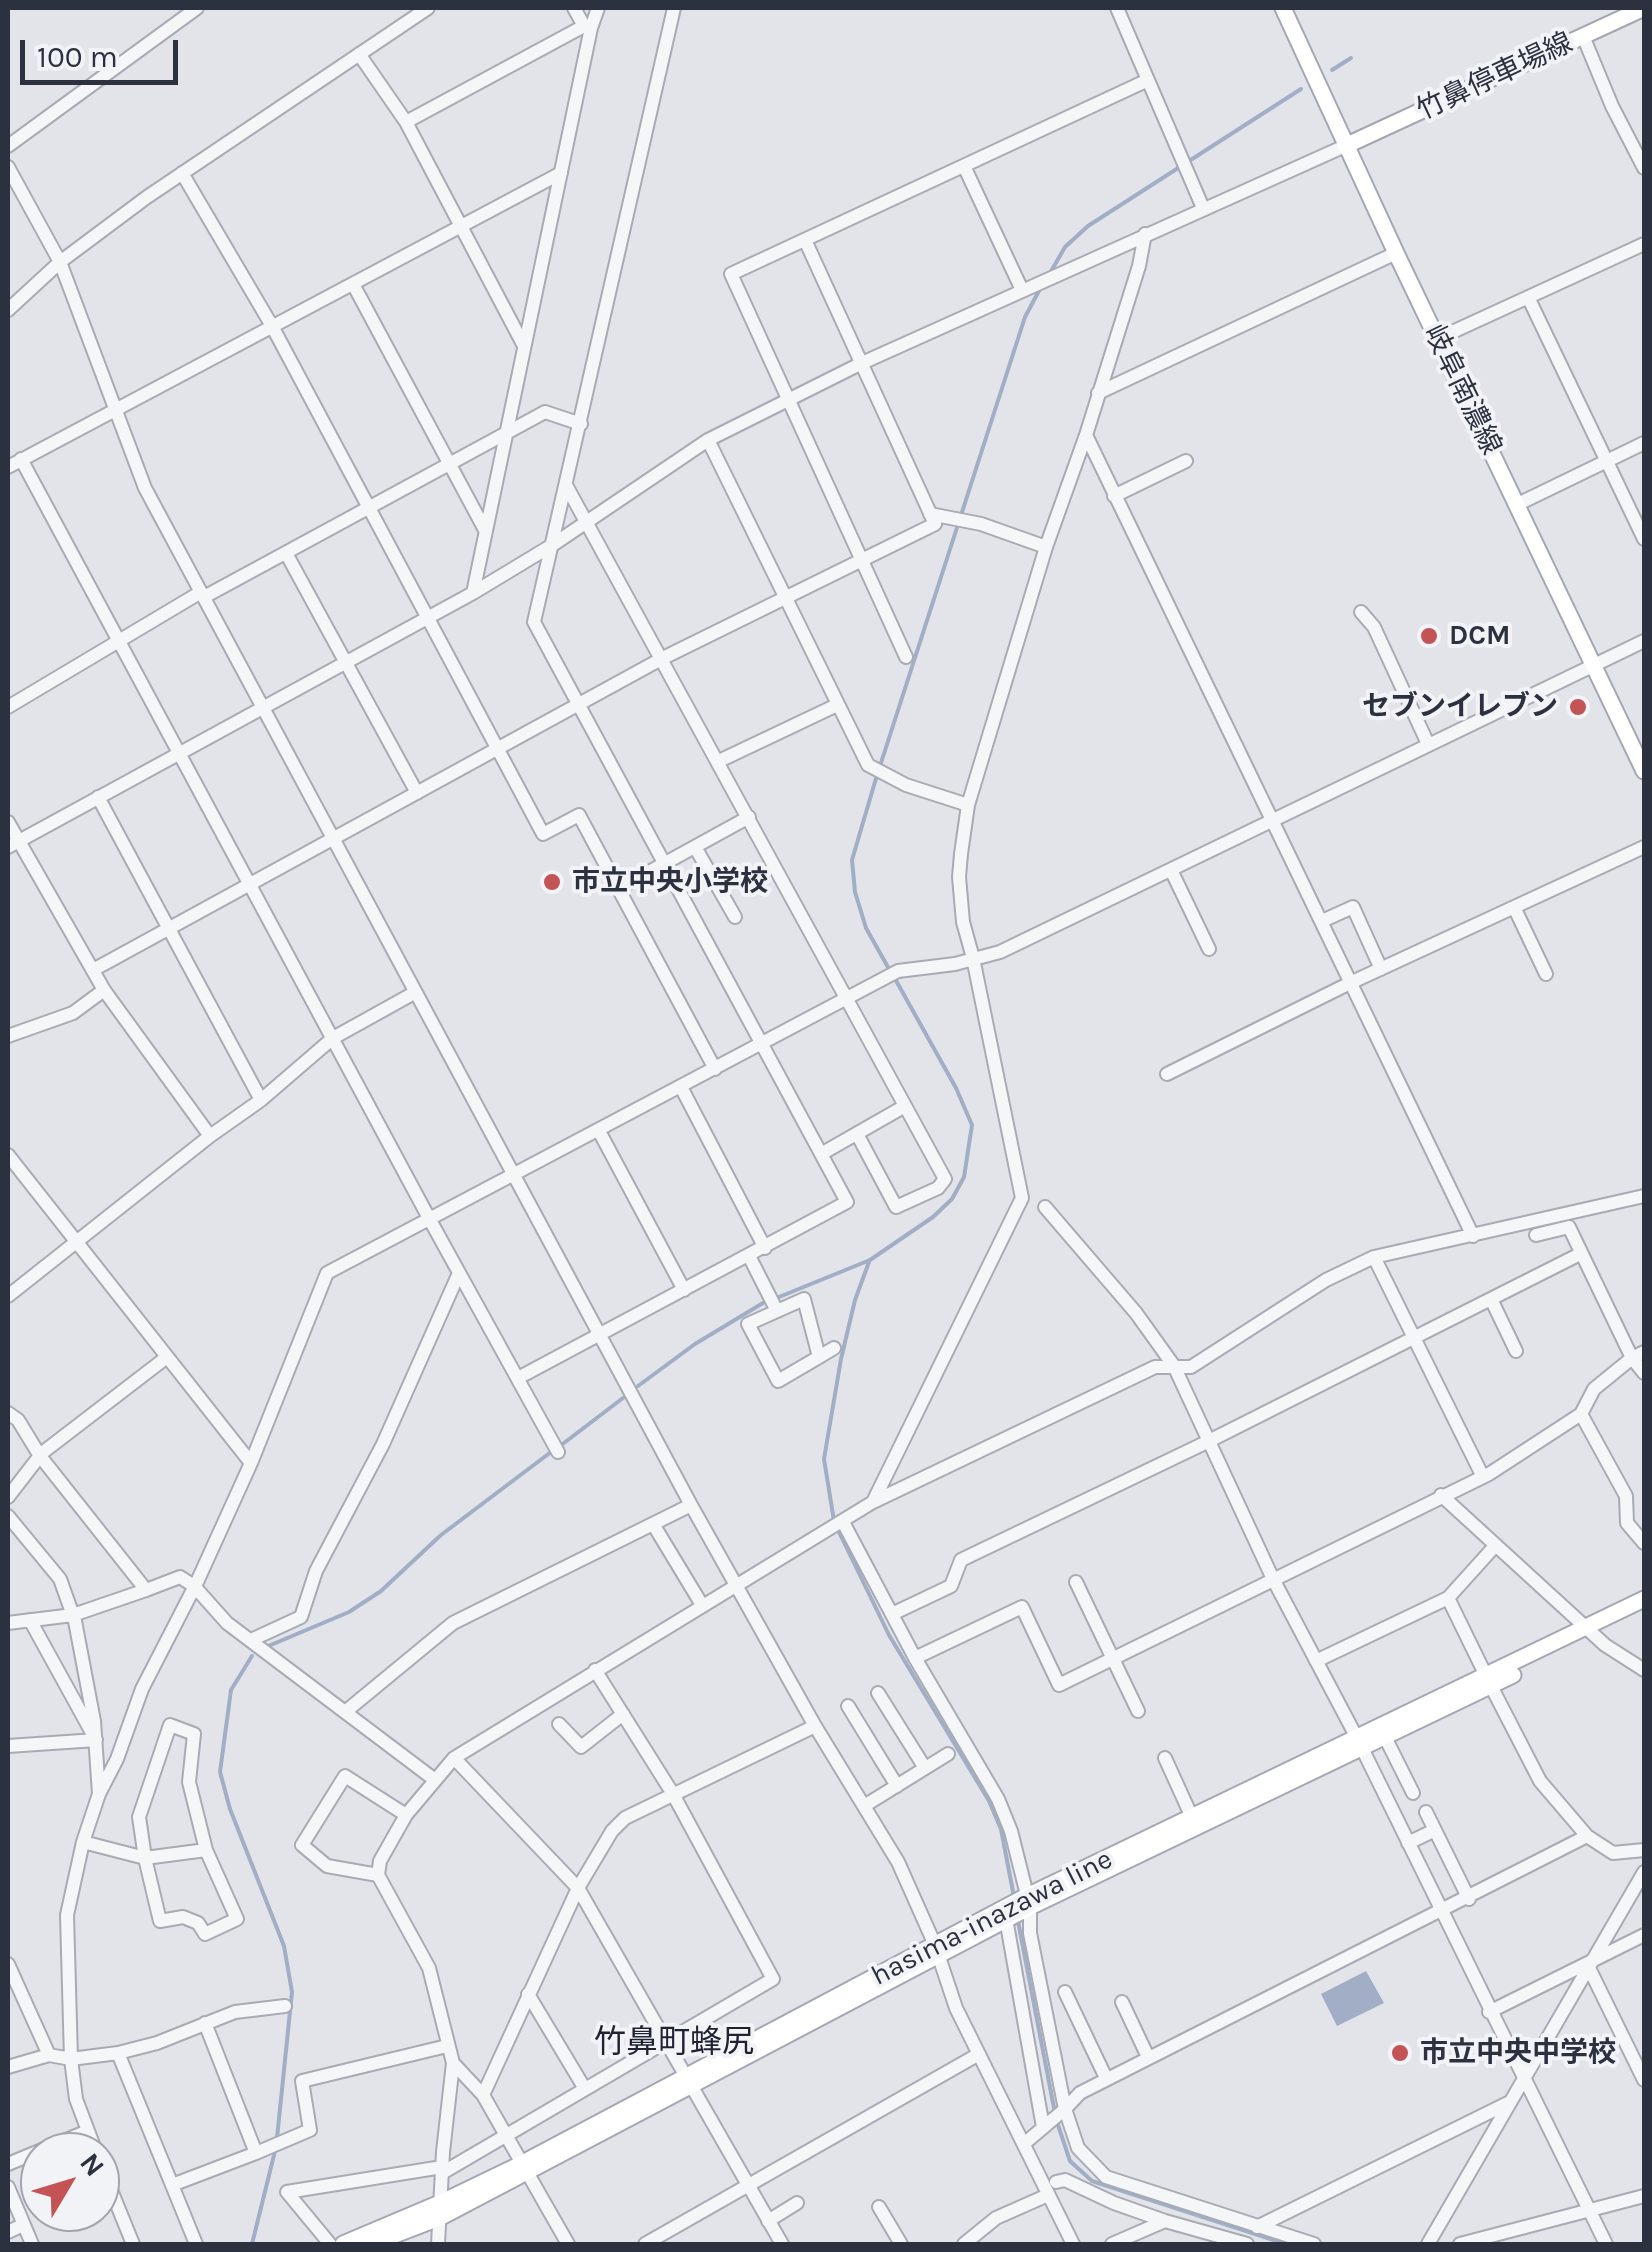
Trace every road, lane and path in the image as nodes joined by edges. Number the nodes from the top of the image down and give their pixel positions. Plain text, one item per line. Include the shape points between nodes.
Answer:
1 (197, 8) edge
2 (428, 8) edge
3 (574, 8) edge
4 (598, 8) edge
5 (674, 8) edge
6 (1116, 8) edge
7 (1283, 8) edge
8 (1644, 8) edge
9 (588, 27) junction
10 (1583, 36) junction
11 (358, 54) junction
12 (1148, 80) junction
13 (406, 122) junction
14 (8, 146) edge
15 (1346, 146) junction
16 (964, 166) junction
17 (8, 167) edge
18 (1644, 168) edge
19 (182, 173) junction
20 (561, 173) junction
21 (1204, 208) junction
22 (461, 226) junction
23 (1145, 234) junction
24 (805, 240) junction
25 (1644, 244) edge
26 (1396, 254) junction
27 (60, 262) junction
28 (352, 284) junction
29 (1023, 290) junction
30 (1528, 298) junction
31 (8, 310) edge
32 (272, 326) junction
33 (1437, 339) junction
34 (524, 346) junction
35 (862, 364) junction
36 (1098, 392) junction
37 (788, 399) junction
38 (113, 408) junction
39 (581, 424) junction
40 (506, 433) junction
41 (1086, 435) junction
42 (708, 440) junction
43 (1644, 443) edge
44 (22, 459) junction
45 (1186, 461) dead end
46 (1607, 461) junction
47 (449, 464) junction
48 (8, 467) edge
49 (567, 487) junction
50 (1114, 496) junction
51 (1518, 504) junction
52 (369, 508) junction
53 (930, 514) junction
54 (588, 522) junction
55 (485, 530) junction
56 (1644, 538) edge
57 (554, 544) junction
58 (1046, 548) junction
59 (286, 553) junction
60 (862, 560) junction
61 (473, 593) junction
62 (203, 595) junction
63 (785, 599) junction
64 (1361, 612) dead end
65 (428, 618) junction
66 (119, 640) junction
67 (1644, 641) edge
68 (906, 657) dead end
69 (663, 658) junction
70 (346, 662) junction
71 (1595, 664) junction
72 (581, 704) junction
73 (837, 705) junction
74 (8, 707) edge
75 (263, 707) junction
76 (1428, 744) junction
77 (497, 749) junction
78 (179, 753) junction
79 (719, 762) junction
80 (1644, 771) edge
81 (417, 793) junction
82 (98, 797) junction
83 (968, 805) junction
84 (749, 817) junction
85 (1271, 820) junction
86 (8, 822) edge
87 (332, 838) junction
88 (13, 844) edge
89 (696, 847) junction
90 (1644, 847) edge
91 (666, 863) junction
92 (1171, 870) junction
93 (249, 884) junction
94 (618, 889) junction
95 (1514, 908) junction
96 (735, 917) dead end
97 (1322, 922) junction
98 (169, 928) junction
99 (1209, 949) dead end
100 (974, 958) junction
101 (1381, 969) junction
102 (93, 970) junction
103 (1546, 974) dead end
104 (1350, 984) junction
105 (104, 990) junction
106 (414, 993) junction
107 (848, 999) junction
108 (8, 1036) edge
109 (333, 1038) junction
110 (762, 1044) junction
111 (715, 1068) junction
112 (1167, 1074) dead end
113 (680, 1087) junction
114 (261, 1100) junction
115 (906, 1106) junction
116 (598, 1131) junction
117 (857, 1134) junction
118 (210, 1136) junction
119 (8, 1154) edge
120 (821, 1154) junction
121 (513, 1176) junction
122 (1644, 1196) edge
123 (1045, 1207) dead end
124 (430, 1220) junction
125 (1536, 1235) dead end
126 (1473, 1236) junction
127 (76, 1244) junction
128 (764, 1248) junction
129 (1580, 1254) junction
130 (749, 1256) junction
131 (1374, 1257) junction
132 (460, 1273) junction
133 (684, 1290) junction
134 (8, 1296) edge
135 (1491, 1299) junction
136 (777, 1311) junction
137 (600, 1335) junction
138 (1414, 1337) junction
139 (834, 1348) dead end
140 (1516, 1351) dead end
141 (1638, 1355) edge
142 (167, 1357) junction
143 (819, 1357) junction
144 (1174, 1366) junction
145 (1644, 1374) edge
146 (518, 1378) junction
147 (8, 1413) edge
148 (1580, 1414) junction
149 (1207, 1442) junction
150 (558, 1452) dead end
151 (40, 1456) junction
152 (251, 1463) junction
153 (1483, 1477) junction
154 (1441, 1495) junction
155 (8, 1498) edge
156 (873, 1502) junction
157 (690, 1505) junction
158 (8, 1516) edge
159 (653, 1524) junction
160 (838, 1524) junction
161 (1644, 1543) edge
162 (1494, 1546) junction
163 (1274, 1579) junction
164 (1076, 1582) dead end
165 (194, 1586) junction
166 (735, 1586) junction
167 (146, 1590) junction
168 (1448, 1598) junction
169 (1644, 1599) edge
170 (702, 1606) junction
171 (1644, 1609) edge
172 (892, 1614) junction
173 (73, 1615) junction
174 (30, 1620) junction
175 (8, 1624) edge
176 (1591, 1630) junction
177 (250, 1640) junction
178 (916, 1658) junction
179 (1113, 1660) junction
180 (1316, 1661) junction
181 (595, 1670) junction
182 (1644, 1670) edge
183 (1489, 1682) junction
184 (878, 1693) dead end
185 (848, 1706) dead end
186 (1138, 1711) dead end
187 (345, 1712) junction
188 (623, 1714) junction
189 (559, 1724) dead end
190 (815, 1726) junction
191 (1383, 1732) junction
192 (96, 1740) junction
193 (1359, 1743) junction
194 (8, 1746) edge
195 (948, 1754) dead end
196 (454, 1758) junction
197 (1165, 1758) dead end
198 (925, 1768) junction
199 (434, 1780) junction
200 (897, 1786) junction
201 (1413, 1793) dead end
202 (98, 1794) junction
203 (673, 1794) junction
204 (864, 1806) junction
205 (1426, 1812) dead end
206 (406, 1815) junction
207 (1195, 1823) junction
208 (1435, 1830) junction
209 (1588, 1836) junction
210 (82, 1842) junction
211 (1408, 1843) junction
212 (206, 1850) junction
213 (1644, 1850) edge
214 (146, 1858) junction
215 (1644, 1872) edge
216 (378, 1874) junction
217 (578, 1888) junction
218 (1469, 1899) junction
219 (1016, 1908) junction
220 (1442, 1912) junction
221 (1644, 1935) edge
222 (936, 1950) junction
223 (8, 1964) edge
224 (1591, 1964) junction
225 (1065, 1992) dead end
226 (528, 1994) junction
227 (1122, 2002) dead end
228 (286, 2006) dead end
229 (1490, 2012) junction
230 (204, 2023) junction
231 (666, 2042) junction
232 (447, 2046) junction
233 (118, 2053) junction
234 (980, 2054) junction
235 (50, 2056) junction
236 (1148, 2057) junction
237 (71, 2059) junction
238 (453, 2063) junction
239 (8, 2067) edge
240 (1106, 2078) junction
241 (1524, 2080) junction
242 (1644, 2080) edge
243 (686, 2081) junction
244 (585, 2090) junction
245 (483, 2095) junction
246 (1510, 2102) junction
247 (1055, 2118) junction
248 (88, 2131) joint
249 (507, 2134) junction
250 (1025, 2142) junction
251 (256, 2154) junction
252 (8, 2164) edge
253 (523, 2168) junction
254 (442, 2170) junction
255 (1056, 2182) dead end
256 (172, 2185) junction
257 (748, 2185) junction
258 (8, 2187) edge
259 (1048, 2195) junction
260 (1644, 2196) edge
261 (798, 2203) dead end
262 (879, 2207) dead end
263 (440, 2210) junction
264 (1590, 2210) junction
265 (120, 2212) edge
266 (20, 2216) edge
267 (768, 2220) junction
268 (1166, 2220) junction
269 (1256, 2227) junction
270 (133, 2244) edge
271 (196, 2244) edge
272 (330, 2244) edge
273 (343, 2244) edge
274 (371, 2244) edge
275 (438, 2244) edge
276 (568, 2244) edge
277 (645, 2244) edge
278 (782, 2244) edge
279 (901, 2244) edge
280 (964, 2244) edge
281 (1073, 2244) edge
282 (1112, 2244) edge
283 (1246, 2244) edge
284 (1314, 2244) edge
285 (1428, 2244) edge
286 (1460, 2244) edge
287 (1606, 2244) edge

1 - 14 street
2 - 11 street
3 - 9 street
4 - 9 street
5 - 39 street
6 - 12 street
7 - 15 main road, 岐阜南濃線
8 - 10 main road, 竹鼻停車場線
9 - 13 street
9 - 20 street
10 - 15 main road, 竹鼻停車場線
10 - 18 street
11 - 13 street
11 - 19 street
12 - 16 street
12 - 21 street
13 - 22 street
15 - 21 street
15 - 26 main road, 岐阜南濃線
16 - 24 street
16 - 29 street
17 - 27 street
19 - 27 street
19 - 32 street
20 - 22 street
20 - 34 street
21 - 23 street
22 - 28 street
22 - 34 street
23 - 29 street
23 - 36 street
24 - 35 street
24 - 37 street via 731,274
25 - 30 street
26 - 33 main road, 岐阜南濃線
26 - 36 street
27 - 31 street
27 - 38 street
28 - 32 street
28 - 47 street
29 - 35 street
30 - 33 street
30 - 46 street
32 - 38 street
32 - 52 street
33 - 51 main road, 岐阜南濃線
34 - 40 street
35 - 37 street
35 - 53 street
36 - 41 street
37 - 42 street
37 - 60 street
38 - 44 street
38 - 62 street via 144,488
39 - 40 street via 545,412
39 - 49 street
40 - 47 street
40 - 55 street
41 - 50 street
41 - 58 street
42 - 54 street
42 - 63 street
43 - 46 street
44 - 48 street
44 - 66 street
45 - 50 street
46 - 51 street
46 - 56 street
47 - 52 street
47 - 55 street
49 - 54 street
49 - 57 street
50 - 85 street
51 - 71 main road, 岐阜南濃線
52 - 59 street
52 - 65 street
53 - 58 street via 982,524
53 - 60 street via 935,524
54 - 57 street
54 - 69 street
55 - 61 street
57 - 61 street
57 - 72 street via 534,622
58 - 83 street
59 - 62 street
59 - 70 street
60 - 63 street
60 - 68 street
61 - 65 street
62 - 66 street
62 - 75 street
63 - 69 street
63 - 73 street
64 - 76 street
65 - 70 street
65 - 77 street
66 - 74 street
66 - 78 street
67 - 71 street
69 - 72 street
69 - 79 street
70 - 75 street
70 - 81 street
71 - 76 street
71 - 80 main road, 岐阜南濃線
72 - 77 street
72 - 91 street
73 - 79 street
73 - 83 street via 868,765
75 - 78 street
75 - 87 street
76 - 85 street
77 - 81 street
77 - 94 street via 543,834 579,815
78 - 82 street
78 - 93 street
79 - 84 street
81 - 87 street
82 - 88 street
82 - 98 street
83 - 100 street via 959,877
84 - 89 street
84 - 107 street
85 - 92 street
85 - 97 street
86 - 88 street
87 - 93 street
87 - 106 street
88 - 102 street
89 - 91 street
89 - 96 street
90 - 95 street
91 - 94 street
91 - 110 street
92 - 99 street
92 - 100 street via 1000,952
93 - 98 street
93 - 109 street
94 - 111 street
95 - 101 street
95 - 103 street
97 - 101 street via 1353,907
97 - 104 street
98 - 102 street
98 - 114 street
100 - 107 street via 898,972
100 - 156 street via 1022,1198
101 - 104 street
102 - 105 street
104 - 112 street
104 - 126 street
105 - 108 street via 73,1014
105 - 118 street
106 - 109 street
106 - 121 street
107 - 110 street
107 - 115 street
109 - 114 street
109 - 124 street
110 - 111 street
110 - 120 street
111 - 113 street
113 - 116 street
113 - 128 street
114 - 118 street
115 - 117 street
115 - 117 street via 945,1180 938,1188 896,1207
116 - 121 street
116 - 133 street
117 - 120 street
118 - 127 street
119 - 127 street
120 - 128 street via 846,1202
121 - 124 street
121 - 137 street
122 - 126 street
123 - 144 street
124 - 132 street
124 - 152 street via 327,1273
125 - 129 street via 1569,1227
126 - 131 street
127 - 134 street
127 - 142 street
128 - 130 street
129 - 135 street
129 - 141 street
130 - 133 street
130 - 136 street
131 - 138 street
131 - 144 street via 1326,1280 1192,1367
132 - 146 street
132 - 177 street via 383,1444 316,1571 301,1618
133 - 137 street
135 - 138 street
135 - 140 street
136 - 143 street via 804,1299
136 - 143 street via 748,1324 778,1380
137 - 146 street
137 - 157 street
138 - 149 street
138 - 153 street
139 - 143 street
141 - 145 street
141 - 148 street via 1594,1389
142 - 151 street
142 - 152 street
144 - 149 street
144 - 156 street via 1155,1367
146 - 150 street
147 - 151 street
148 - 153 street
148 - 161 street via 1626,1496 1627,1523
149 - 163 street
149 - 172 street via 961,1560 952,1586
151 - 155 street
151 - 167 street
152 - 165 street
153 - 154 street
154 - 162 street
154 - 163 street
156 - 160 street
157 - 159 street
157 - 166 street
158 - 173 street via 60,1580
159 - 170 street
159 - 187 street via 453,1622
160 - 166 street
160 - 172 street
162 - 168 street
162 - 176 street
163 - 179 street
163 - 180 street
164 - 179 street
165 - 167 street via 180,1577
165 - 177 street
165 - 202 street
166 - 170 street
166 - 190 street
167 - 173 street
168 - 180 street
168 - 183 street
169 - 176 main road, hasima-inazawa line
170 - 181 street
171 - 176 main road, hasima-inazawa line
172 - 178 street
173 - 174 street
173 - 192 street
174 - 175 street
174 - 192 street
176 - 182 street
176 - 183 main road, hasima-inazawa line
177 - 187 street
178 - 179 street via 1022,1607 1059,1686
178 - 219 street via 998,1798 1011,1831
179 - 186 street
180 - 193 street
181 - 188 street
181 - 196 street
183 - 191 main road, hasima-inazawa line
183 - 209 street via 1540,1781
184 - 198 street
185 - 200 street
187 - 199 street
188 - 189 street via 581,1747
188 - 203 street
190 - 203 street
190 - 204 street
191 - 193 main road, hasima-inazawa line
191 - 201 street
192 - 194 street
192 - 202 street
193 - 207 main road, hasima-inazawa line
193 - 211 street
195 - 198 street
196 - 199 street
196 - 217 street
197 - 207 street
198 - 200 street
199 - 206 street
200 - 204 street
202 - 210 street
203 - 217 street via 625,1818
203 - 231 street via 773,1978
204 - 222 street via 898,1862
205 - 208 street
206 - 216 street
206 - 216 street via 345,1776 302,1845 327,1866
207 - 219 main road, hasima-inazawa line
208 - 211 street
208 - 218 street
209 - 213 street via 1613,1853
209 - 218 street
210 - 214 street
210 - 237 street via 67,1914
211 - 220 street
212 - 214 street
212 - 214 street via 237,1919 204,1934 183,1916 160,1921
212 - 214 street via 189,1782 194,1734 170,1725 139,1817
215 - 224 street
216 - 232 street via 429,1968
217 - 226 street
217 - 231 street
218 - 220 street
219 - 222 main road, hasima-inazawa line
219 - 247 street
219 - 247 street via 1030,1933
220 - 229 street
220 - 236 street
221 - 224 street
222 - 234 street
222 - 243 main road, hasima-inazawa line
223 - 235 street
224 - 229 street
224 - 241 street
224 - 242 street
225 - 240 street
226 - 244 street
226 - 245 street
227 - 236 street
228 - 230 street
229 - 241 street
230 - 233 street
230 - 251 street
231 - 243 street
231 - 244 street
232 - 238 street
232 - 251 street via 302,2081 310,2130
233 - 237 street
233 - 256 street
234 - 250 street
234 - 257 street
235 - 237 street
235 - 239 street
236 - 240 street
237 - 248 street
238 - 245 street
238 - 254 street
240 - 247 street
241 - 246 street
241 - 264 street
243 - 253 main road, hasima-inazawa line
243 - 257 street
244 - 249 street
245 - 249 street
246 - 269 street
246 - 285 street
247 - 250 street
247 - 269 street via 1106,2176
248 - 252 street
249 - 253 street
249 - 254 street
250 - 259 street
251 - 256 street
253 - 263 main road, hasima-inazawa line
253 - 276 street
254 - 263 street
254 - 272 street via 287,2192
255 - 268 street
256 - 271 street
257 - 267 street
257 - 277 street
258 - 266 street
259 - 280 street via 996,2218
259 - 281 street
260 - 264 street
261 - 267 street
262 - 279 street
263 - 273 main road, hasima-inazawa line
263 - 274 main road, hasima-inazawa line
263 - 275 street
264 - 286 street
264 - 287 street
265 - 270 street
267 - 278 street
268 - 282 street
268 - 283 street
269 - 284 street

